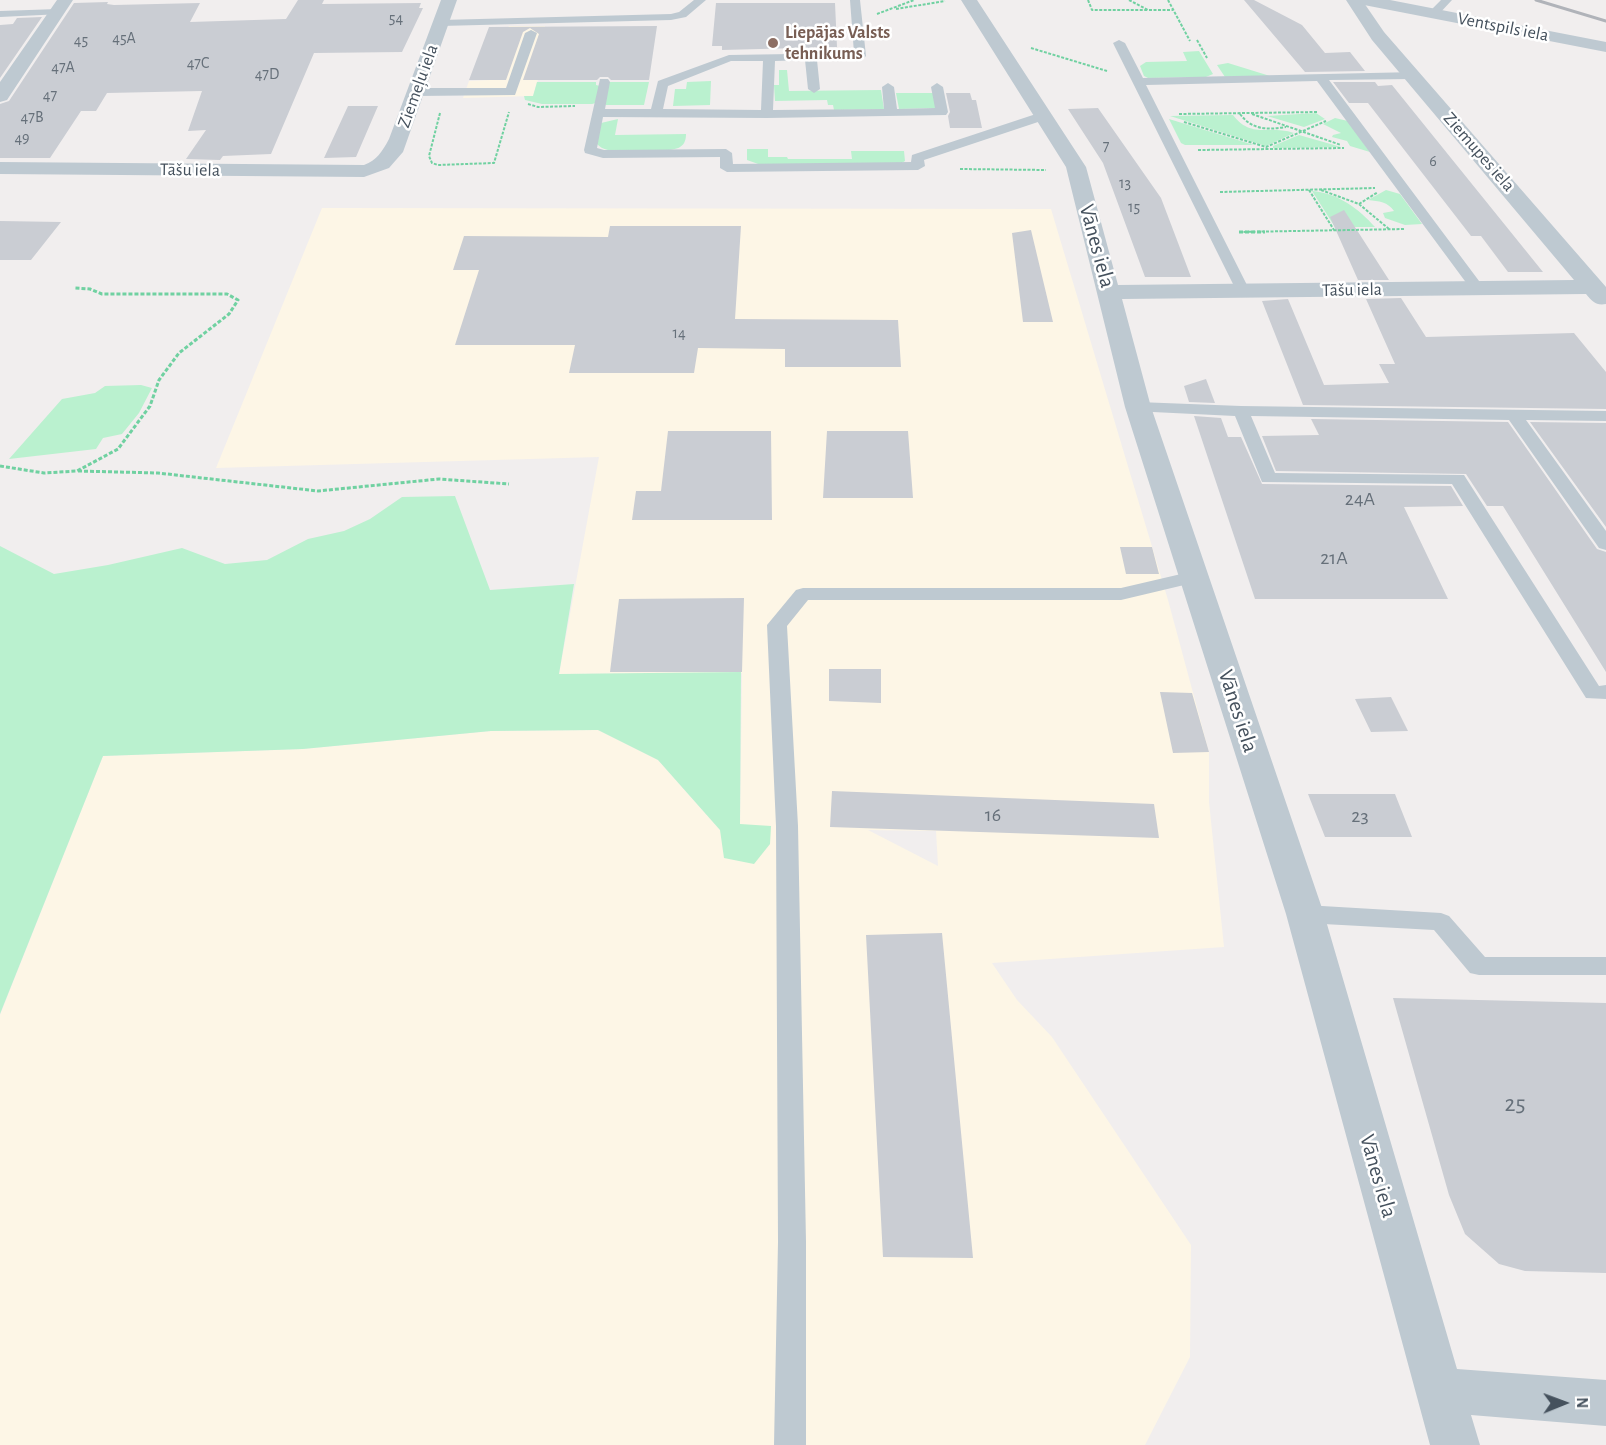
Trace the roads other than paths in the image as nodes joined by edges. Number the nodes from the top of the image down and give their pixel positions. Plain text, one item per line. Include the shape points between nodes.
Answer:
1 (449, 0) edge
2 (701, 0) edge
3 (855, 0) edge
4 (969, 0) edge
5 (1354, 0) edge
6 (1364, 0) edge
7 (1447, 0) edge
8 (62, 6) edge
9 (1434, 13) junction
10 (0, 14) edge
11 (441, 23) junction
12 (531, 33) dead end
13 (1119, 43) dead end
14 (1606, 47) edge
15 (811, 57) junction
16 (769, 58) junction
17 (1412, 75) junction
18 (1320, 77) junction
19 (604, 82) dead end
20 (1140, 82) junction
21 (888, 87) dead end
22 (936, 87) dead end
23 (814, 89) dead end
24 (416, 92) junction
25 (0, 96) edge
26 (891, 112) junction
27 (598, 113) junction
28 (656, 113) junction
29 (767, 114) junction
30 (1043, 116) junction
31 (380, 167) joint
32 (0, 168) edge
33 (1478, 289) junction
34 (1243, 291) junction
35 (1109, 292) junction
36 (1600, 295) edge
37 (1138, 407) junction
38 (1241, 411) junction
39 (1514, 415) junction
40 (1606, 416) edge
41 (1606, 544) edge
42 (1194, 577) junction
43 (1606, 692) edge
44 (1305, 914) junction
45 (1606, 966) edge
46 (1439, 1390) junction
47 (1606, 1403) edge
48 (790, 1445) edge
49 (1455, 1445) edge

1 - 11 street, Ziemeļu iela
2 - 11 lane via 682,15 670,17
3 - 15 lane via 860,56
4 - 30 street, Vānes iela
5 - 17 street, Ziemupes iela via 1378,36
6 - 9 street, Ventspils iela
7 - 9 lane
8 - 10 lane
8 - 25 street
9 - 14 street, Ventspils iela
11 - 24 street, Ziemeļu iela
12 - 24 lane via 511,92
13 - 20 lane
15 - 16 lane
15 - 23 lane
16 - 28 lane via 729,58 662,84
16 - 29 lane
17 - 18 lane
17 - 36 street, Ziemupes iela
18 - 20 lane
18 - 33 lane
19 - 27 lane
20 - 34 lane
21 - 26 lane
22 - 26 lane via 942,112
24 - 31 street, Ziemeļu iela via 390,158
26 - 29 lane
27 - 28 lane
27 - 30 lane via 590,150 603,154 726,153 727,168 918,166 916,158
28 - 29 lane
30 - 35 street, Vānes iela via 1077,170
31 - 32 street, Tāšu iela via 364,171
33 - 34 street, Tāšu iela
33 - 36 street, Tāšu iela
34 - 35 street, Tāšu iela
35 - 37 street, Vānes iela
37 - 38 lane
37 - 42 street, Vānes iela
38 - 39 lane
38 - 43 lane via 1268,478 1458,479 1593,693
39 - 40 lane
39 - 41 lane
42 - 44 street, Vānes iela
42 - 48 lane via 1121,594 803,594 777,625 787,826 792,1230
44 - 45 lane via 1441,922 1479,966
44 - 46 street, Vānes iela
46 - 47 street
46 - 49 street, Vānes iela

